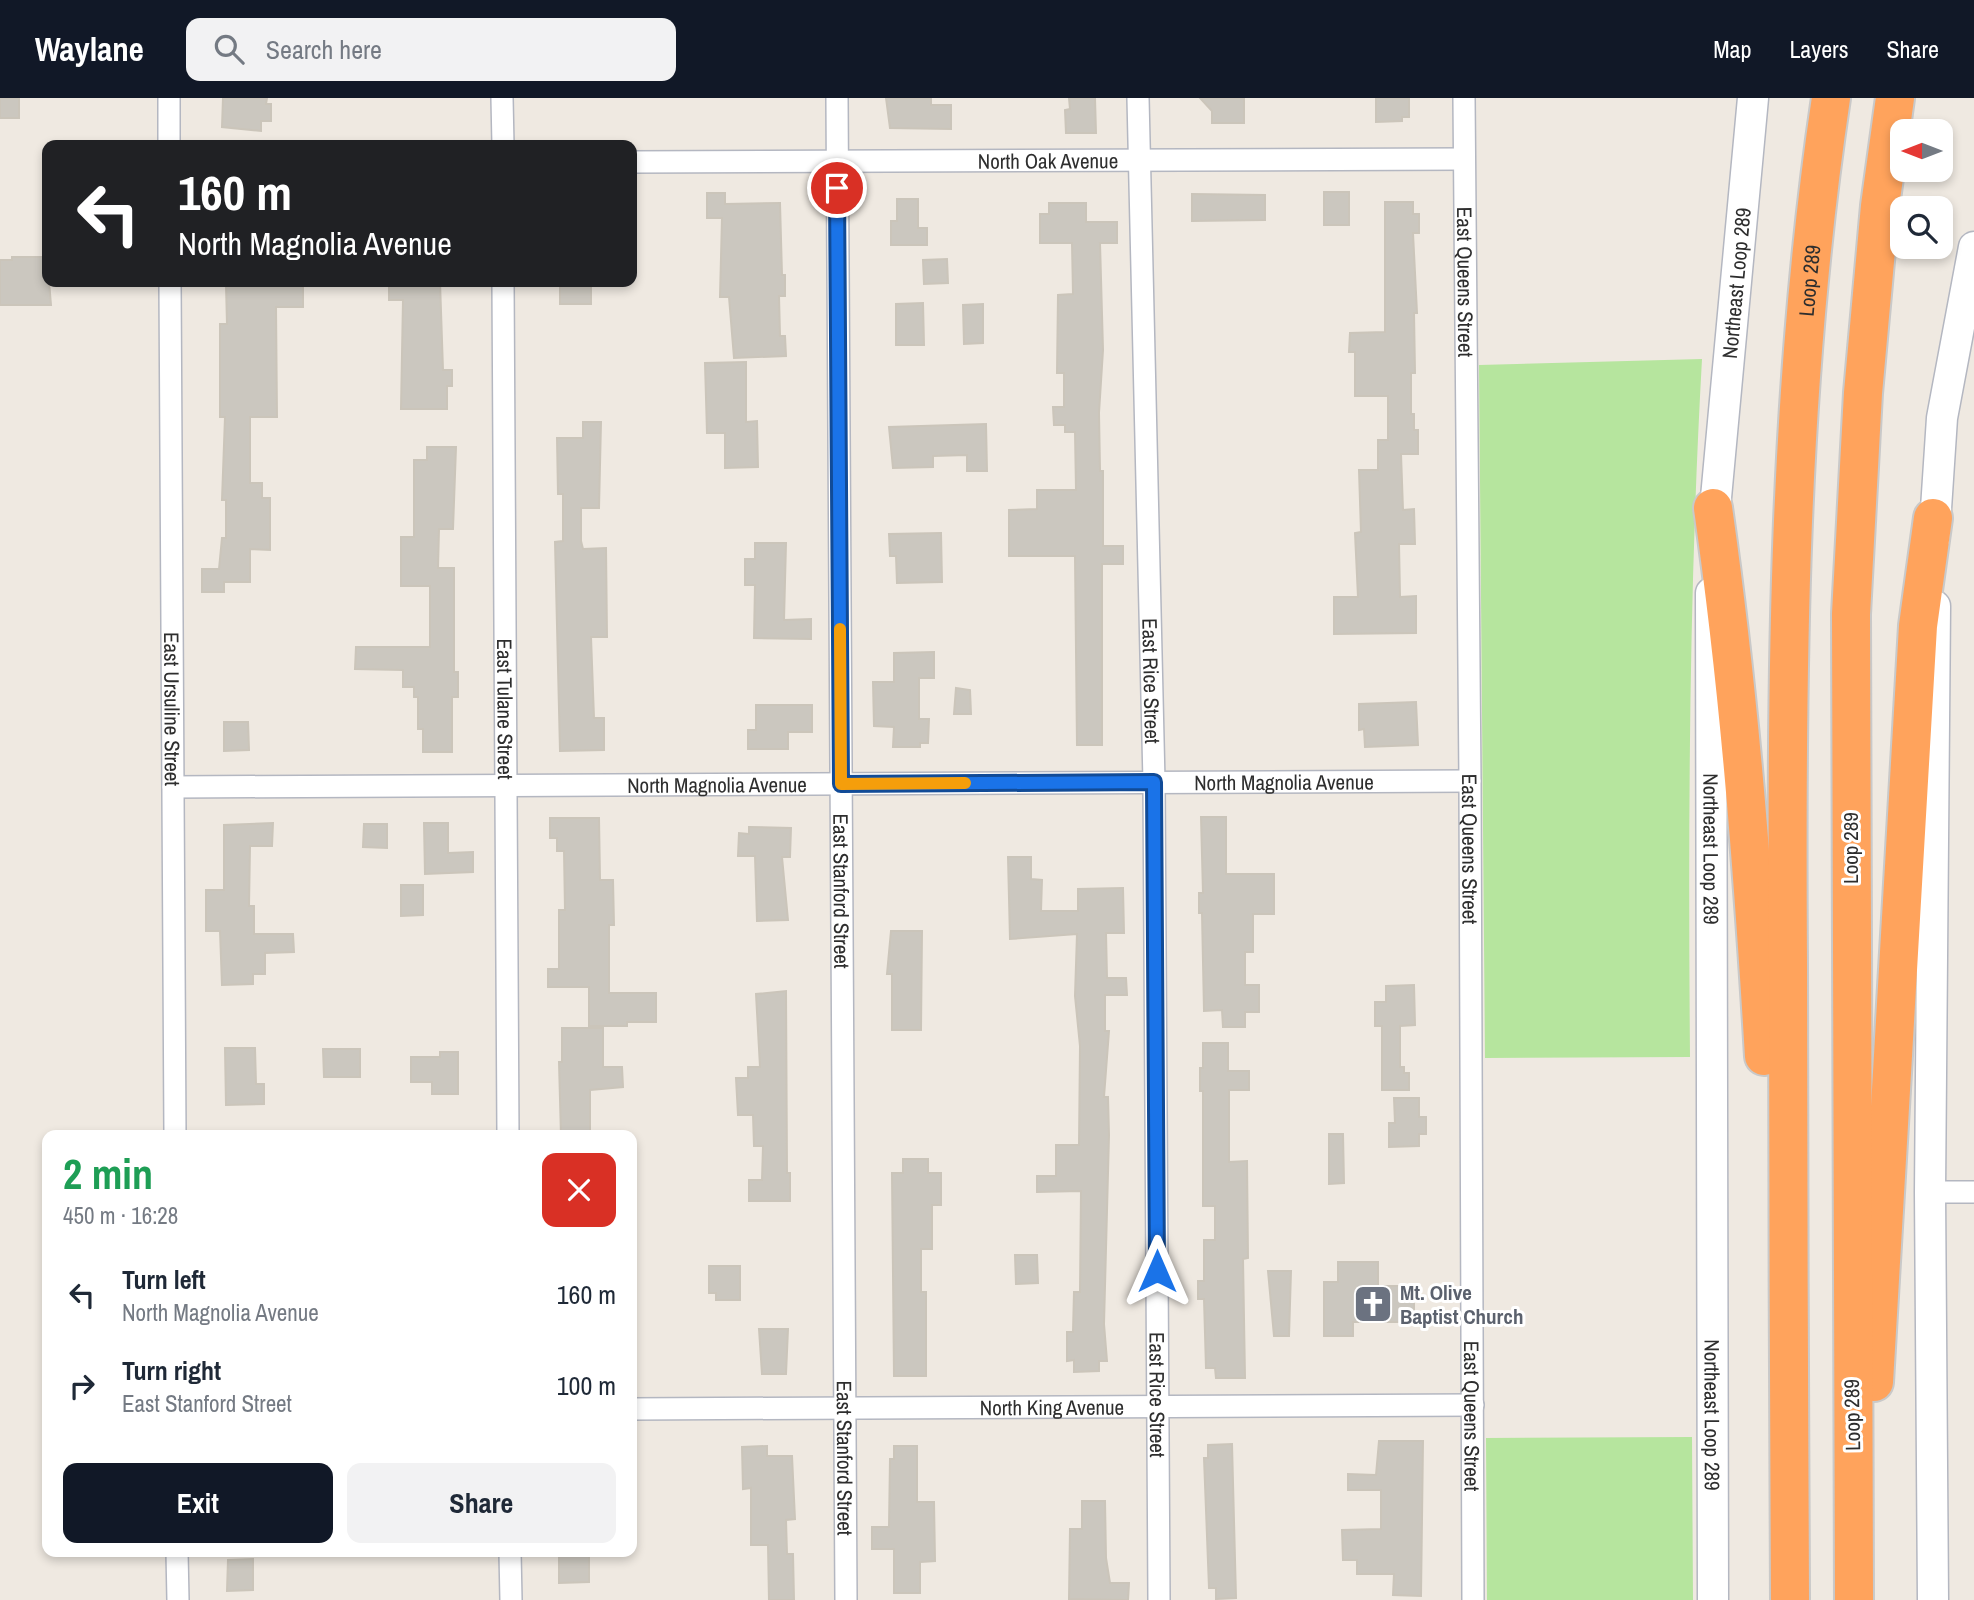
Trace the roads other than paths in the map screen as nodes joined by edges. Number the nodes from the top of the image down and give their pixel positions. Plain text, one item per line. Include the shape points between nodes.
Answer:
1 (169, 98) edge
2 (502, 98) edge
3 (837, 98) edge
4 (1138, 98) edge
5 (1464, 98) edge
6 (1753, 98) edge
7 (1831, 98) edge
8 (1895, 98) edge
9 (169, 140) edge
10 (503, 140) edge
11 (1464, 159) junction
12 (1138, 160) junction
13 (837, 161) junction
14 (637, 162) edge
15 (1974, 247) edge
16 (170, 287) edge
17 (503, 287) edge
18 (1713, 508) junction
19 (1933, 518) junction
20 (1471, 781) junction
21 (1154, 782) junction
22 (841, 784) junction
23 (506, 785) junction
24 (173, 787) junction
25 (175, 1130) edge
26 (508, 1130) edge
27 (1930, 1192) junction
28 (1974, 1192) edge
29 (1472, 1405) junction
30 (1158, 1406) junction
31 (845, 1408) junction
32 (637, 1409) edge
33 (177, 1557) edge
34 (510, 1557) edge
35 (178, 1600) edge
36 (511, 1600) edge
37 (846, 1600) edge
38 (1159, 1600) edge
39 (1473, 1600) edge
40 (1713, 1600) edge
41 (1788, 1600) edge
42 (1855, 1600) edge
43 (1934, 1600) edge

1 - 9 street
2 - 10 street
3 - 13 street, East Stanford Street
4 - 12 street, East Rice Street
5 - 11 street, East Queens Street
6 - 18 main road, Northeast Loop 289
7 - 41 highway, Loop 289 via 1802,362 1787,724
8 - 42 highway, Loop 289 via 1863,393 1851,614
11 - 12 street, North Oak Avenue
11 - 20 street, East Queens Street
12 - 13 street, North Oak Avenue
12 - 21 street, East Rice Street
13 - 14 street, North Oak Avenue
13 - 22 street, East Stanford Street
15 - 19 main road via 1942,418
16 - 24 street, East Ursuline Street
17 - 23 street, East Tulane Street
18 - 40 main road, Northeast Loop 289
18 - 41 highway via 1751,839 1769,1144 1773,1381
19 - 27 main road via 1936,648
19 - 42 highway via 1918,626 1876,1358
20 - 21 street, North Magnolia Avenue
20 - 29 street, East Queens Street
21 - 22 street, North Magnolia Avenue
21 - 30 street, East Rice Street
22 - 23 street, North Magnolia Avenue
22 - 31 street, East Stanford Street
23 - 24 street, North Magnolia Avenue
23 - 26 street, East Tulane Street
24 - 25 street, East Ursuline Street
27 - 28 street
27 - 43 main road
29 - 30 street, North King Avenue
29 - 39 street, East Queens Street
30 - 31 street, North King Avenue
30 - 38 street, East Rice Street
31 - 32 street, North King Avenue
31 - 37 street, East Stanford Street
33 - 35 street
34 - 36 street

